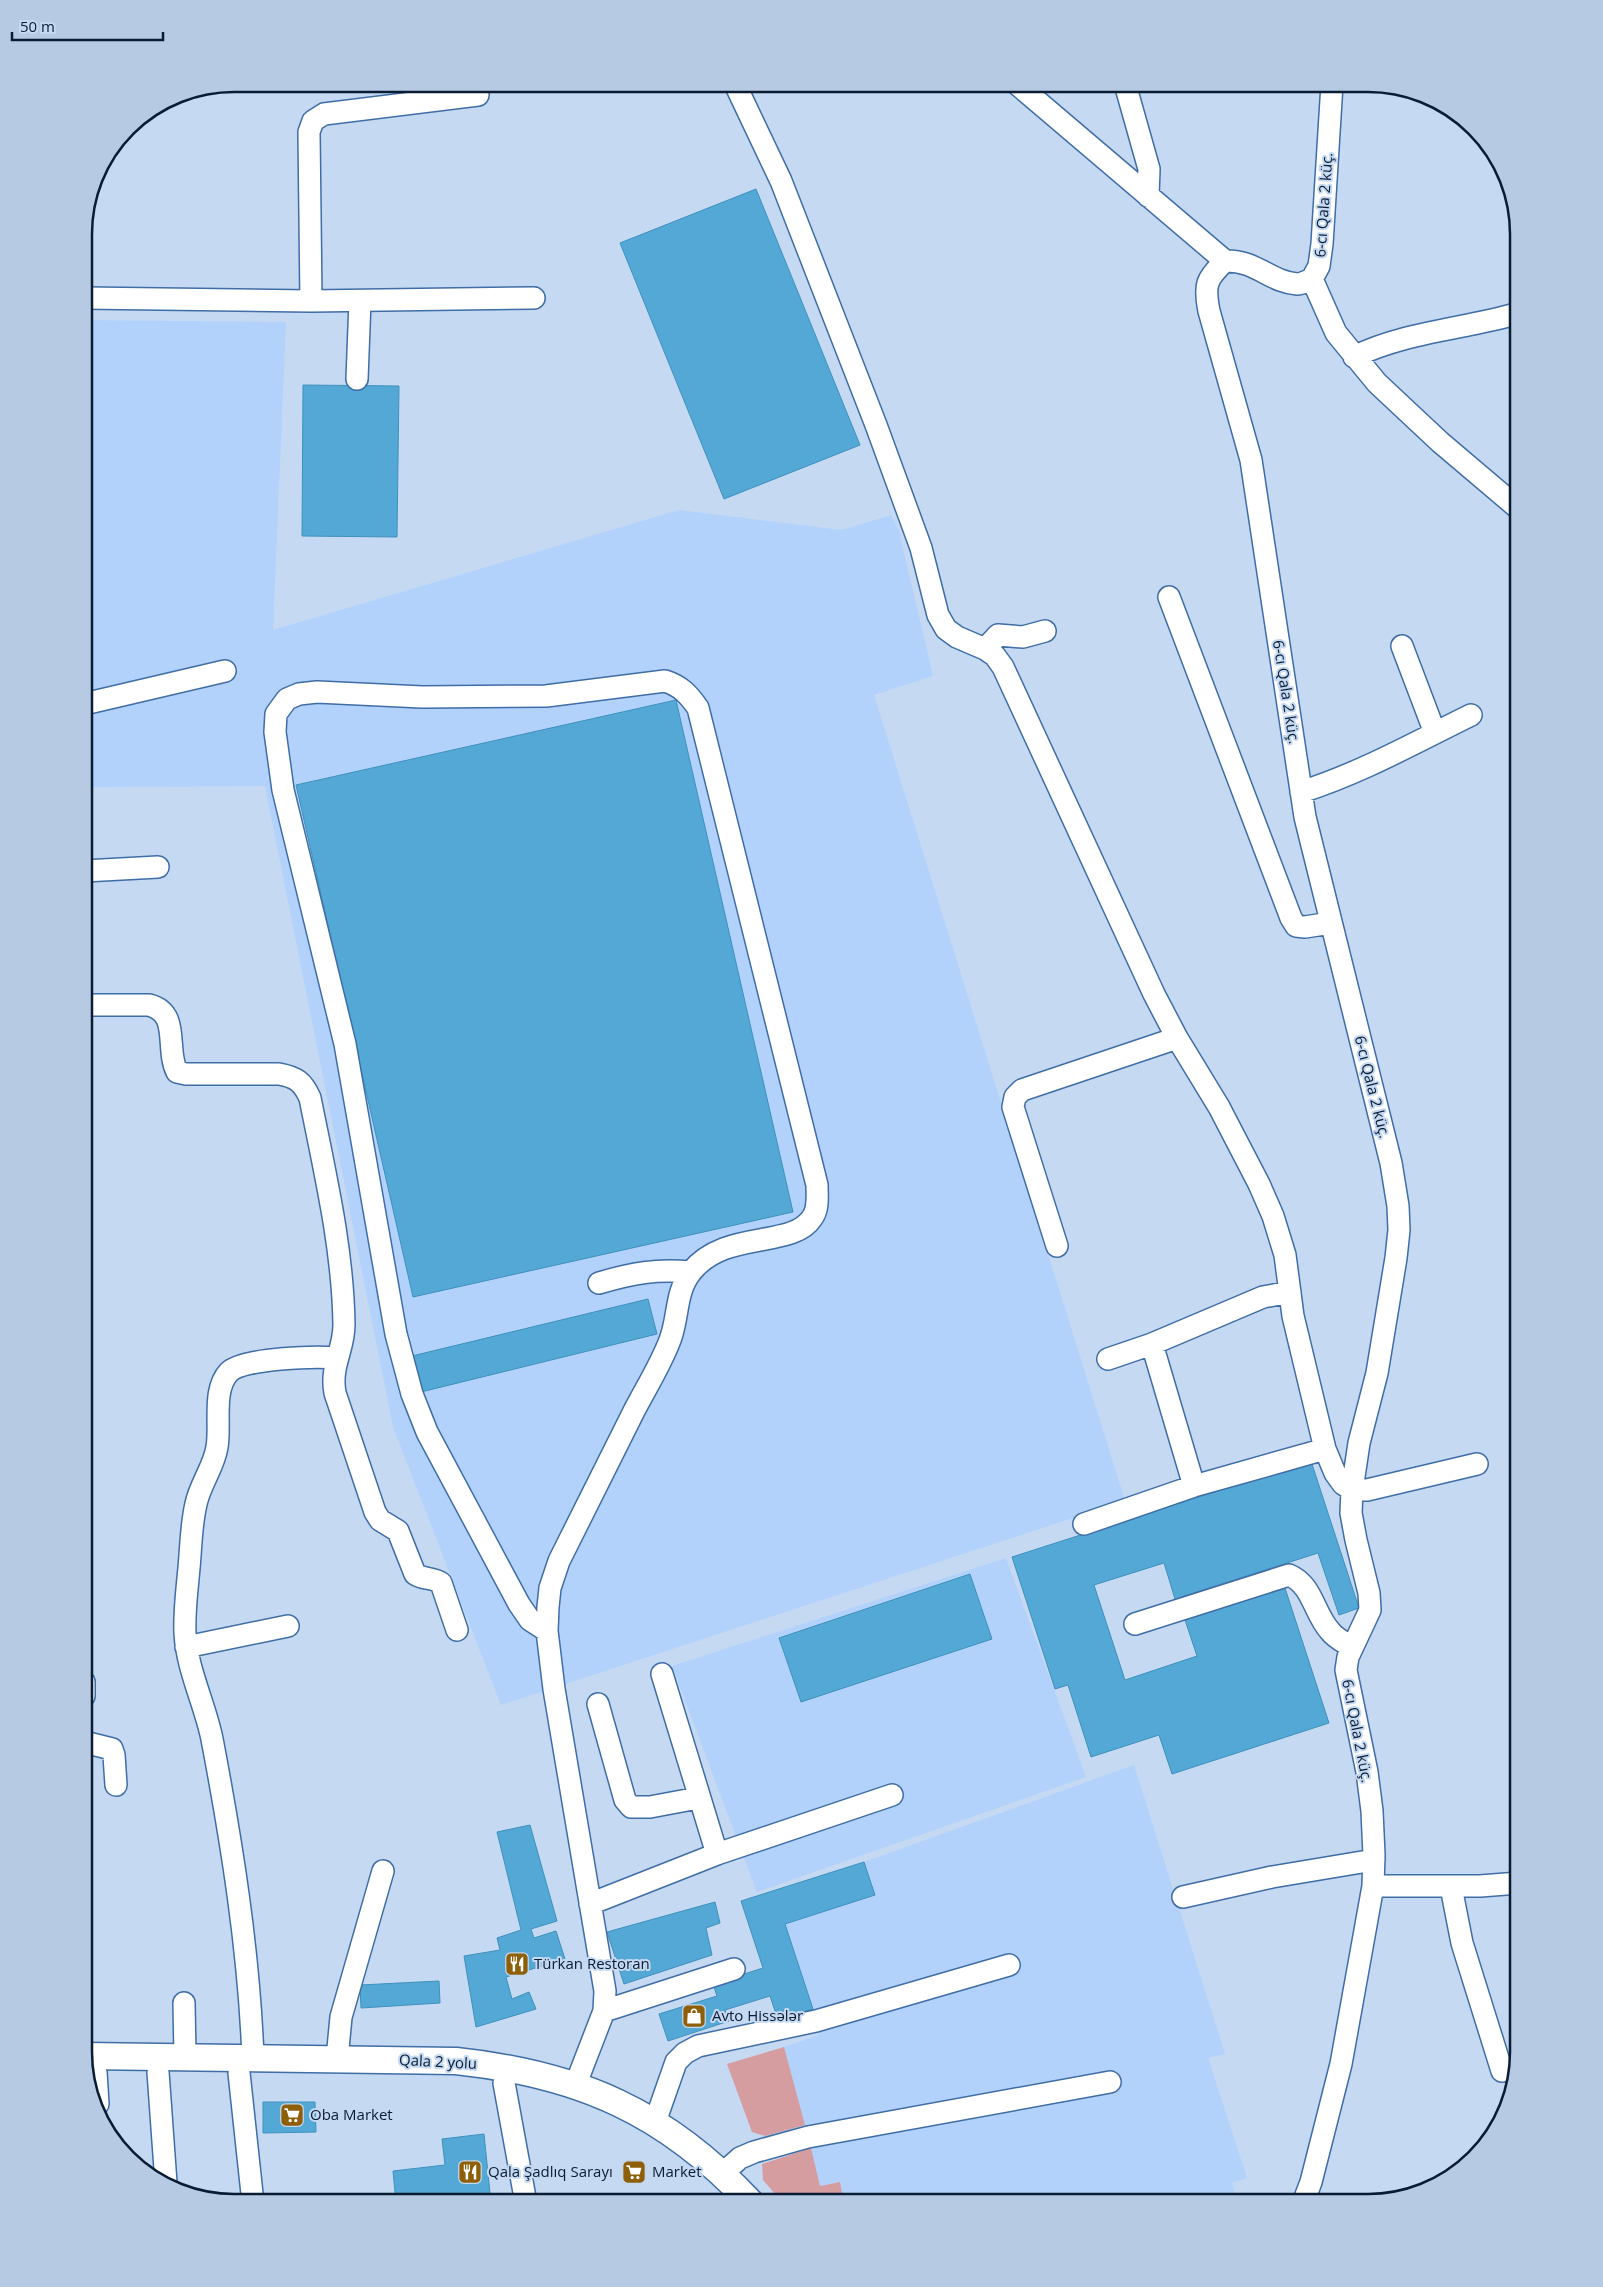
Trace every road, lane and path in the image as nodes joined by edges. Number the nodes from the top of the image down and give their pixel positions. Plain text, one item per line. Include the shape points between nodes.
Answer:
1 (738, 92) edge
2 (1026, 93) edge
3 (1127, 93) edge
4 (1331, 93) edge
5 (478, 94) dead end
6 (1148, 196) junction
7 (1225, 261) junction
8 (1312, 279) junction
9 (93, 298) edge
10 (534, 298) dead end
11 (311, 301) junction
12 (360, 301) junction
13 (1510, 315) edge
14 (1354, 357) junction
15 (357, 379) dead end
16 (1510, 496) edge
17 (1169, 597) dead end
18 (1045, 631) dead end
19 (1402, 646) dead end
20 (985, 648) junction
21 (225, 671) dead end
22 (93, 702) edge
23 (1471, 716) dead end
24 (1436, 733) junction
25 (1301, 792) junction
26 (158, 867) dead end
27 (93, 871) edge
28 (1331, 923) junction
29 (93, 1005) edge
30 (1177, 1038) junction
31 (1057, 1246) dead end
32 (691, 1272) junction
33 (599, 1282) dead end
34 (1290, 1292) junction
35 (1152, 1344) junction
36 (337, 1358) junction
37 (1108, 1359) dead end
38 (1325, 1449) junction
39 (1477, 1464) dead end
40 (1194, 1486) junction
41 (1352, 1490) junction
42 (1084, 1524) dead end
43 (1135, 1624) dead end
44 (288, 1626) dead end
45 (458, 1630) dead end
46 (548, 1631) junction
47 (186, 1646) junction
48 (1352, 1647) junction
49 (662, 1674) dead end
50 (598, 1704) dead end
51 (92, 1744) edge
52 (116, 1785) dead end
53 (892, 1795) dead end
54 (698, 1798) junction
55 (717, 1854) junction
56 (1374, 1860) junction
57 (383, 1871) dead end
58 (1510, 1884) edge
59 (1373, 1886) junction
60 (1451, 1887) junction
61 (1183, 1897) dead end
62 (590, 1904) junction
63 (1009, 1964) dead end
64 (734, 1969) dead end
65 (184, 2003) dead end
66 (604, 2012) junction
67 (185, 2056) junction
68 (337, 2059) junction
69 (246, 2066) junction
70 (94, 2067) edge
71 (94, 2067) edge
72 (158, 2072) junction
73 (1502, 2072) dead end
74 (1110, 2082) dead end
75 (504, 2084) junction
76 (575, 2086) junction
77 (655, 2122) junction
78 (723, 2173) junction
79 (166, 2176) edge
80 (253, 2194) edge
81 (524, 2194) edge
82 (719, 2194) edge
83 (743, 2194) edge
84 (1306, 2194) edge

1 - 20 street via 781,181 876,425 920,548 938,615 946,629 957,637
2 - 6 street
3 - 6 street via 1149,169
4 - 8 street, 6-cı Qala 2 küç. via 1322,244 1319,266
5 - 11 street via 324,114 313,121 309,132
6 - 7 street
7 - 8 street, 6-cı Qala 2 küç. via 1239,260 1251,264 1284,281 1299,284
7 - 25 street, 6-cı Qala 2 küç. via 1209,278 1206,296 1251,460
8 - 14 street via 1336,332
9 - 11 street
10 - 12 street
11 - 12 street
12 - 15 street
13 - 14 street via 1376,346
14 - 16 street via 1399,405
17 - 28 street via 1292,918 1296,926
18 - 20 street via 1023,638 998,635
19 - 24 street
20 - 30 street via 1003,667
21 - 22 street
23 - 24 street
24 - 25 street via 1341,780
25 - 28 street, 6-cı Qala 2 küç. via 1304,817
26 - 27 street
28 - 41 street, 6-cı Qala 2 küç. via 1391,1163 1399,1230 1377,1373 1359,1443
29 - 36 street via 149,1005 165,1012 169,1021 173,1065 177,1072 279,1074 292,1076 304,1084 310,1098 337,1236 344,1327
30 - 31 street via 1022,1090 1015,1096 1013,1106
30 - 34 street via 1206,1082 1259,1184 1281,1238
32 - 33 street via 639,1272
32 - 46 street via 681,1286 670,1340 559,1561 550,1588
32 - 46 street via 718,1250 790,1234 803,1228 813,1218 817,1203 817,1185 698,708 681,688 665,682 546,696 422,697 317,692 287,699 276,714 275,732 283,790 346,1044 396,1334 412,1394 427,1432 519,1604 530,1620
34 - 35 street via 1263,1297
34 - 38 street
35 - 37 street
35 - 40 street
36 - 45 street via 333,1373 336,1393 375,1512 380,1520 398,1531 415,1574 420,1578 436,1579 441,1584
36 - 47 street via 315,1356 242,1364 230,1371 224,1381 219,1400 216,1454 196,1501 193,1520
38 - 40 street
38 - 41 street via 1334,1473
39 - 41 street via 1379,1489
40 - 42 street
41 - 48 street, 6-cı Qala 2 küç. via 1351,1513 1370,1593 1370,1610
43 - 48 street via 1289,1575 1305,1586 1328,1630
44 - 47 street
46 - 62 street via 554,1689
47 - 69 street via 209,1723 230,1834 249,1993
48 - 56 street, 6-cı Qala 2 küç. via 1346,1670 1367,1772
49 - 54 street
50 - 54 street via 625,1800 632,1806 650,1807
51 - 52 street via 112,1749
53 - 55 street
54 - 55 street
55 - 62 street
56 - 59 street, 6-cı Qala 2 küç.
56 - 61 street via 1272,1877
57 - 68 street via 341,2017
58 - 60 street
59 - 60 street
59 - 84 street, 6-cı Qala 2 küç. via 1341,2064
60 - 73 street via 1462,1944
62 - 66 street via 605,1991
63 - 77 street via 816,2021 698,2046 676,2062
64 - 66 street
65 - 67 street
66 - 76 street
67 - 69 main road, Qala 2 yolu
67 - 70 main road, Qala 2 yolu
68 - 69 main road, Qala 2 yolu
68 - 76 main road, Qala 2 yolu via 456,2061 504,2066
69 - 72 main road, Qala 2 yolu
69 - 75 main road, Qala 2 yolu
69 - 80 street
71 - 72 main road, Qala 2 yolu
72 - 79 street
74 - 78 street via 808,2137 754,2152 740,2158
75 - 81 street
75 - 82 main road, Qala 2 yolu via 536,2090 609,2116 681,2159
76 - 77 main road, Qala 2 yolu via 615,2101
77 - 78 main road, Qala 2 yolu via 690,2145
78 - 83 main road, Qala 2 yolu

